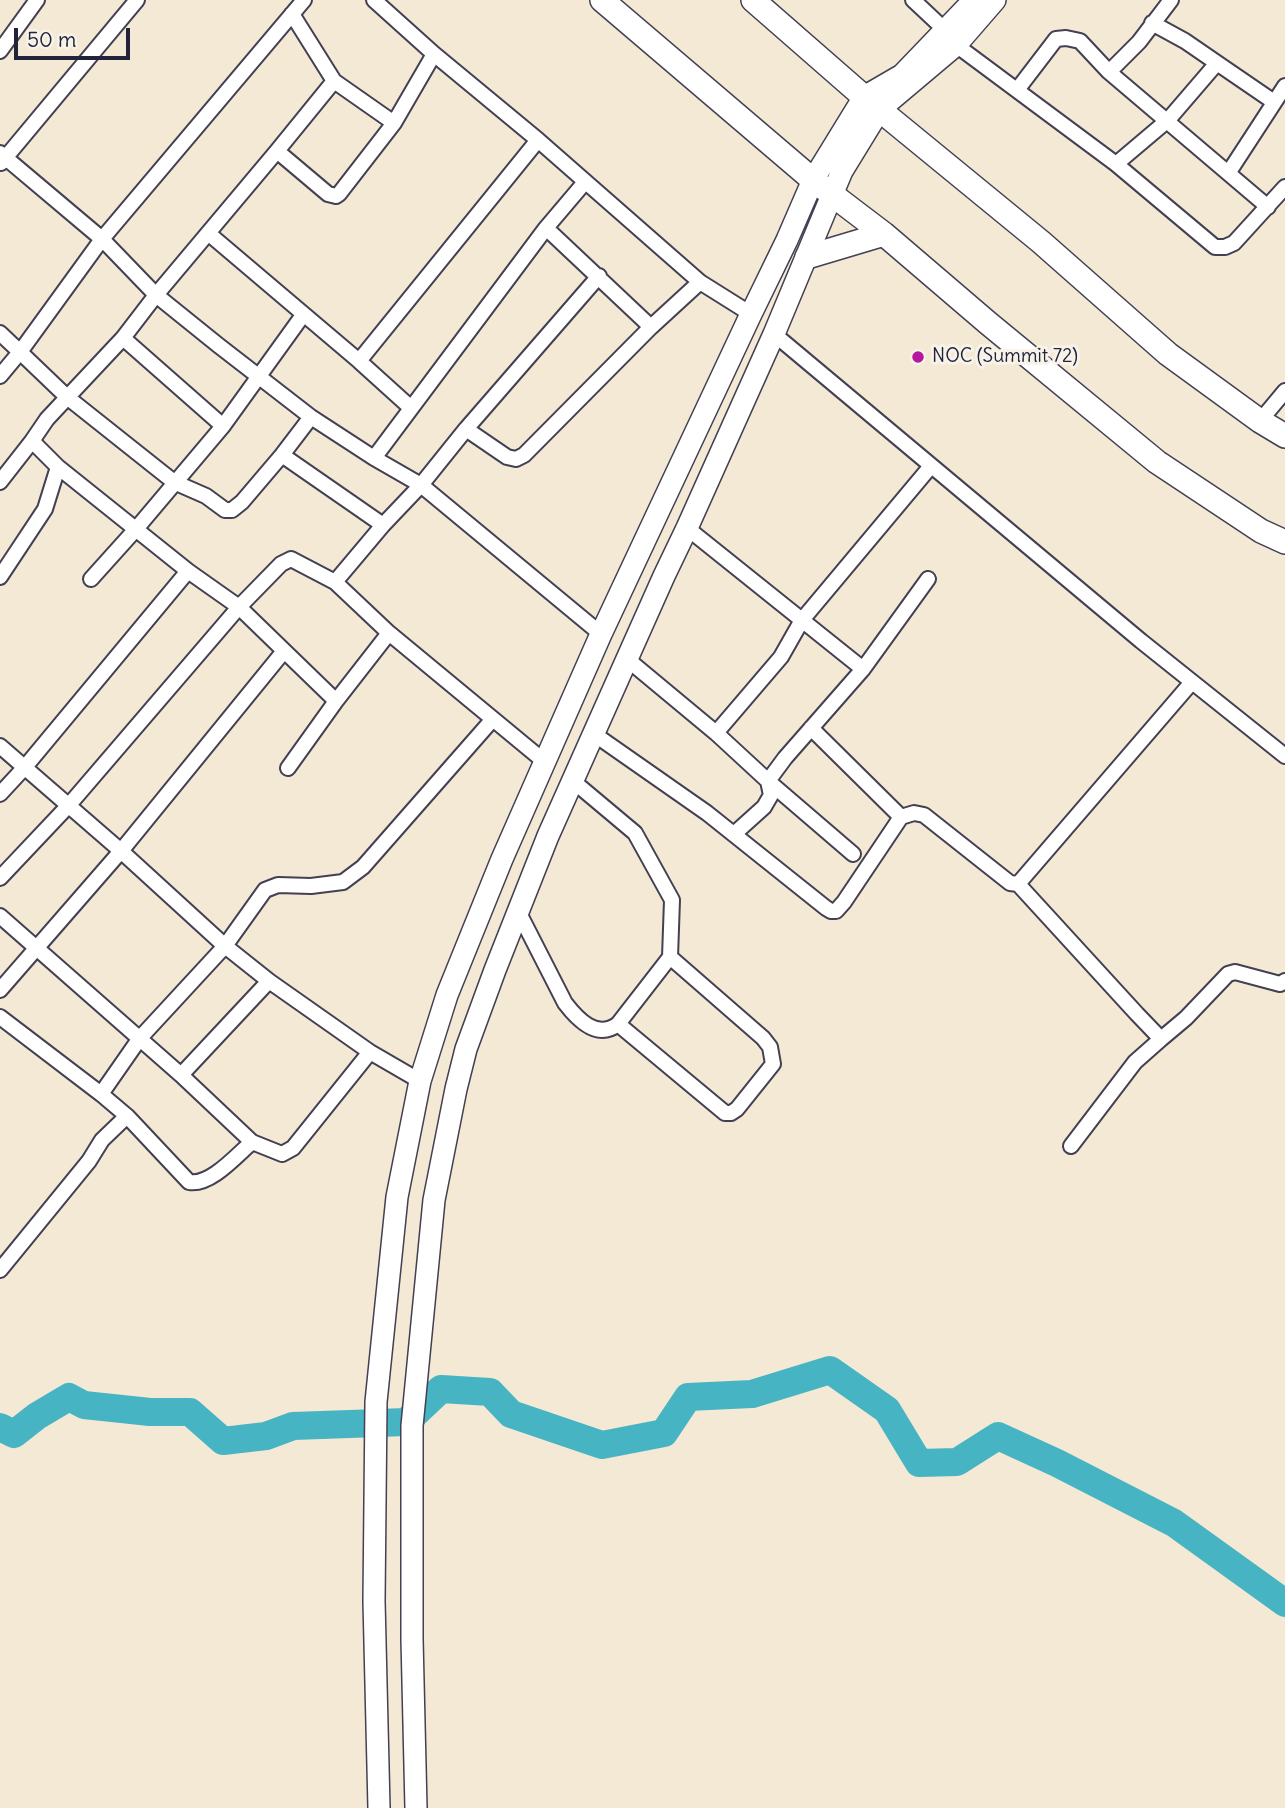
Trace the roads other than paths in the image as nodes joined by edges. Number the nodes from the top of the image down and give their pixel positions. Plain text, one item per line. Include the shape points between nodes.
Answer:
1 (37, 0) edge
2 (136, 0) edge
3 (304, 0) edge
4 (374, 0) edge
5 (602, 0) edge
6 (753, 0) edge
7 (913, 0) edge
8 (974, 0) edge
9 (995, 0) edge
10 (1171, 0) edge
11 (292, 14) junction
12 (1152, 23) junction
13 (950, 37) junction
14 (0, 51) edge
15 (434, 54) junction
16 (1217, 63) junction
17 (1109, 72) junction
18 (334, 81) junction
19 (1285, 86) edge
20 (1017, 90) junction
21 (1273, 102) junction
22 (872, 103) junction
23 (1168, 120) junction
24 (394, 123) junction
25 (538, 140) junction
26 (278, 151) junction
27 (2, 158) edge
28 (1116, 164) junction
29 (1229, 173) junction
30 (585, 182) junction
31 (822, 187) junction
32 (1285, 187) edge
33 (1268, 207) junction
34 (546, 228) junction
35 (208, 233) junction
36 (884, 234) junction
37 (102, 239) junction
38 (807, 257) junction
39 (599, 276) junction
40 (700, 282) junction
41 (156, 295) junction
42 (751, 314) junction
43 (303, 315) junction
44 (651, 327) junction
45 (0, 333) edge
46 (774, 334) junction
47 (123, 338) junction
48 (20, 352) junction
49 (359, 361) junction
50 (0, 376) edge
51 (260, 377) junction
52 (1285, 391) edge
53 (67, 397) junction
54 (411, 408) junction
55 (311, 417) junction
56 (1260, 421) junction
57 (223, 426) junction
58 (466, 429) junction
59 (1285, 436) edge
60 (32, 442) junction
61 (282, 455) junction
62 (374, 458) junction
63 (931, 466) junction
64 (58, 467) junction
65 (0, 482) edge
66 (174, 482) junction
67 (421, 485) junction
68 (383, 525) junction
69 (687, 528) junction
70 (136, 529) junction
71 (1285, 541) edge
72 (188, 571) junction
73 (0, 578) edge
74 (91, 579) dead end
75 (928, 579) dead end
76 (335, 582) junction
77 (239, 607) junction
78 (802, 620) junction
79 (389, 634) junction
80 (601, 634) junction
81 (285, 651) junction
82 (627, 659) junction
83 (863, 669) junction
84 (583, 674) junction
85 (1192, 682) junction
86 (613, 688) junction
87 (336, 701) junction
88 (494, 719) junction
89 (811, 728) junction
90 (716, 733) junction
91 (594, 734) junction
92 (0, 746) edge
93 (1285, 756) edge
94 (545, 762) junction
95 (25, 767) junction
96 (288, 768) dead end
97 (573, 781) junction
98 (768, 781) junction
99 (0, 794) edge
100 (69, 805) junction
101 (901, 817) junction
102 (734, 834) junction
103 (121, 851) junction
104 (853, 854) dead end
105 (0, 878) edge
106 (1018, 884) junction
107 (518, 911) junction
108 (0, 916) edge
109 (225, 947) junction
110 (37, 948) junction
111 (670, 957) junction
112 (269, 981) junction
113 (1285, 981) edge
114 (0, 990) edge
115 (0, 1017) edge
116 (618, 1024) junction
117 (140, 1038) junction
118 (1161, 1039) junction
119 (370, 1052) junction
120 (181, 1075) junction
121 (420, 1082) junction
122 (101, 1094) junction
123 (127, 1116) junction
124 (252, 1142) junction
125 (1071, 1146) dead end
126 (397, 1197) junction
127 (434, 1200) junction
128 (0, 1270) edge
129 (379, 1808) edge
130 (415, 1808) edge

1 - 14 street
2 - 27 street
3 - 11 street
4 - 15 street
5 - 31 highway
6 - 22 highway
7 - 13 street
8 - 13 main road
9 - 13 main road
10 - 12 street
11 - 18 street
11 - 37 street
12 - 16 street
12 - 17 street
13 - 20 street
13 - 22 main road
15 - 24 street
15 - 25 street
16 - 21 street
16 - 23 street
17 - 20 street via 1080,41 1056,39
17 - 23 street
18 - 24 street
18 - 26 street
19 - 21 street
20 - 28 street
21 - 29 street
22 - 31 main road via 842,171
22 - 56 highway via 1168,354
23 - 28 street
23 - 29 street
24 - 26 street via 336,196
25 - 30 street
25 - 49 street
26 - 35 street
27 - 37 street
28 - 33 street via 1215,247 1234,243
29 - 33 street
30 - 34 street
30 - 40 street
31 - 36 highway
31 - 38 main road
31 - 42 main road via 787,240
32 - 33 street
34 - 39 street
34 - 54 street
35 - 41 street
35 - 43 street
36 - 38 highway
36 - 71 highway via 1157,462 1261,531
37 - 41 street
37 - 48 street
38 - 46 main road
39 - 44 street
39 - 58 street
40 - 42 street
40 - 44 street
41 - 47 street
41 - 51 street
42 - 80 main road
43 - 49 street
43 - 51 street
44 - 58 street via 524,455 507,457
45 - 48 street
46 - 63 street
46 - 69 main road
47 - 53 street
47 - 57 street
48 - 50 street
48 - 53 street
49 - 54 street
51 - 55 street
51 - 57 street
52 - 56 street
53 - 60 street
53 - 66 street
54 - 62 street
55 - 61 street
55 - 62 street
56 - 59 highway
57 - 66 street
58 - 67 street
60 - 64 street
60 - 65 street
61 - 66 street via 232,510
61 - 68 street
62 - 67 street
63 - 78 street
63 - 85 street
64 - 70 street
64 - 73 street via 46,509
66 - 70 street
67 - 68 street
67 - 80 street
68 - 76 street
69 - 78 street
69 - 82 main road
70 - 72 street
70 - 74 street
72 - 77 street
72 - 95 street
75 - 83 street
76 - 77 street via 290,559
76 - 79 street
77 - 81 street
77 - 100 street
78 - 83 street
78 - 90 street via 781,657
79 - 87 street
79 - 88 street
80 - 84 main road
81 - 87 street
81 - 103 street
82 - 86 main road
82 - 90 street
83 - 89 street
84 - 86 main road
84 - 94 main road
85 - 93 street
85 - 106 street
86 - 91 main road
87 - 96 street
88 - 94 street
88 - 109 street via 363,867 343,882 278,885 265,890
89 - 98 street
89 - 101 street
90 - 98 street
91 - 97 main road
91 - 102 street
92 - 95 street
94 - 121 main road via 447,995
95 - 99 street
95 - 100 street
97 - 107 main road
97 - 111 street via 635,833 665,884 673,900
98 - 102 street via 771,795 764,807
98 - 104 street
100 - 103 street
100 - 105 street
101 - 102 street via 836,911 826,908
101 - 106 street via 923,815 1010,883
103 - 109 street
103 - 110 street
106 - 118 street
107 - 116 street via 575,1016 604,1032
107 - 127 main road via 466,1049
108 - 110 street
109 - 112 street
109 - 117 street
110 - 114 street
110 - 117 street
111 - 116 street
111 - 116 street via 763,1038 771,1047 773,1063 737,1109 725,1113
112 - 119 street
112 - 120 street
113 - 118 street via 1280,984 1227,974
115 - 122 street
117 - 120 street
117 - 122 street
118 - 125 street via 1135,1062
119 - 121 street
119 - 124 street via 288,1152 282,1154
120 - 124 street
121 - 126 main road
122 - 123 street
123 - 124 street via 189,1182 210,1178
123 - 128 street
126 - 127 main road
126 - 129 main road via 374,1433
127 - 130 main road via 412,1426

